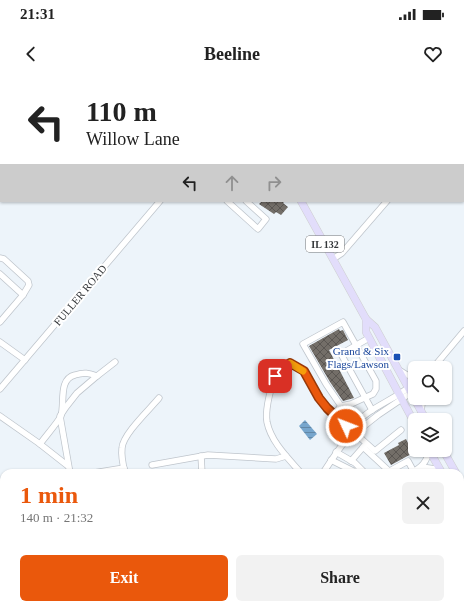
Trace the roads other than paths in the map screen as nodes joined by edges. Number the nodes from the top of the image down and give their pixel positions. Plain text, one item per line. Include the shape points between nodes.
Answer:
1 (159, 202) edge
2 (228, 202) edge
3 (247, 202) edge
4 (302, 202) edge
5 (385, 202) edge
6 (0, 258) edge
7 (333, 259) junction
8 (0, 274) edge
9 (23, 295) junction
10 (366, 319) junction
11 (0, 322) edge
12 (464, 331) edge
13 (369, 338) junction
14 (0, 342) edge
15 (356, 346) junction
16 (25, 360) junction
17 (439, 361) edge
18 (114, 362) dead end
19 (398, 370) junction
20 (408, 375) edge
21 (97, 376) junction
22 (408, 384) edge
23 (0, 389) edge
24 (408, 392) edge
25 (400, 397) junction
26 (159, 398) dead end
27 (365, 398) junction
28 (418, 405) edge
29 (422, 405) edge
30 (341, 406) junction
31 (372, 410) junction
32 (421, 411) joint
33 (409, 413) edge
34 (334, 414) junction
35 (0, 416) edge
36 (60, 416) junction
37 (401, 430) dead end
38 (352, 432) junction
39 (40, 444) junction
40 (363, 447) junction
41 (336, 452) junction
42 (200, 456) junction
43 (286, 456) junction
44 (427, 457) edge
45 (433, 457) edge
46 (447, 457) edge
47 (331, 460) junction
48 (352, 461) junction
49 (152, 465) dead end
50 (68, 466) junction
51 (422, 468) joint
52 (69, 469) edge
53 (124, 469) edge
54 (202, 469) edge
55 (297, 469) edge
56 (325, 469) edge
57 (349, 469) edge
58 (361, 469) edge
59 (384, 469) edge
60 (393, 469) edge
61 (411, 469) edge
62 (435, 469) edge
63 (440, 469) edge
64 (454, 469) edge

1 - 16 street, FULLER ROAD
2 - 3 street via 258,229 266,219
4 - 7 main road, IL 132
5 - 7 street via 342,253
6 - 9 street via 28,281 29,285
7 - 10 main road, IL 132
8 - 9 street
9 - 11 street
10 - 13 main road, IL 132 via 366,332
10 - 19 main road, IL 132 via 375,327
12 - 17 street
13 - 15 street
13 - 25 main road, IL 132
14 - 16 street
15 - 27 street via 376,381 373,394
15 - 27 street via 341,354
15 - 30 street via 343,322 303,344
16 - 23 street, FULLER ROAD
18 - 21 street
19 - 20 street
19 - 22 main road, IL 132
21 - 36 street via 77,393
21 - 36 street via 81,373 68,378 64,386
24 - 25 street
25 - 31 street
25 - 33 main road, IL 132
25 - 38 street via 359,430
26 - 53 street via 123,443
27 - 30 street
27 - 31 street
28 - 32 main road, IL 132
29 - 32 street
30 - 34 street
31 - 38 street via 356,423
34 - 38 street
34 - 43 street via 319,398 304,371 290,363 277,372 266,419 274,440
35 - 39 street
36 - 39 street
36 - 50 street
37 - 40 street via 375,451
38 - 40 street
38 - 41 street
39 - 50 street
40 - 48 street
40 - 59 street
41 - 47 street
41 - 48 street
42 - 43 street via 214,454 276,459
42 - 49 street
42 - 54 street
43 - 55 street
44 - 51 street
45 - 63 main road
46 - 64 main road
47 - 56 street
47 - 57 street
48 - 58 street
50 - 52 street
51 - 62 street
60 - 61 street via 408,461

